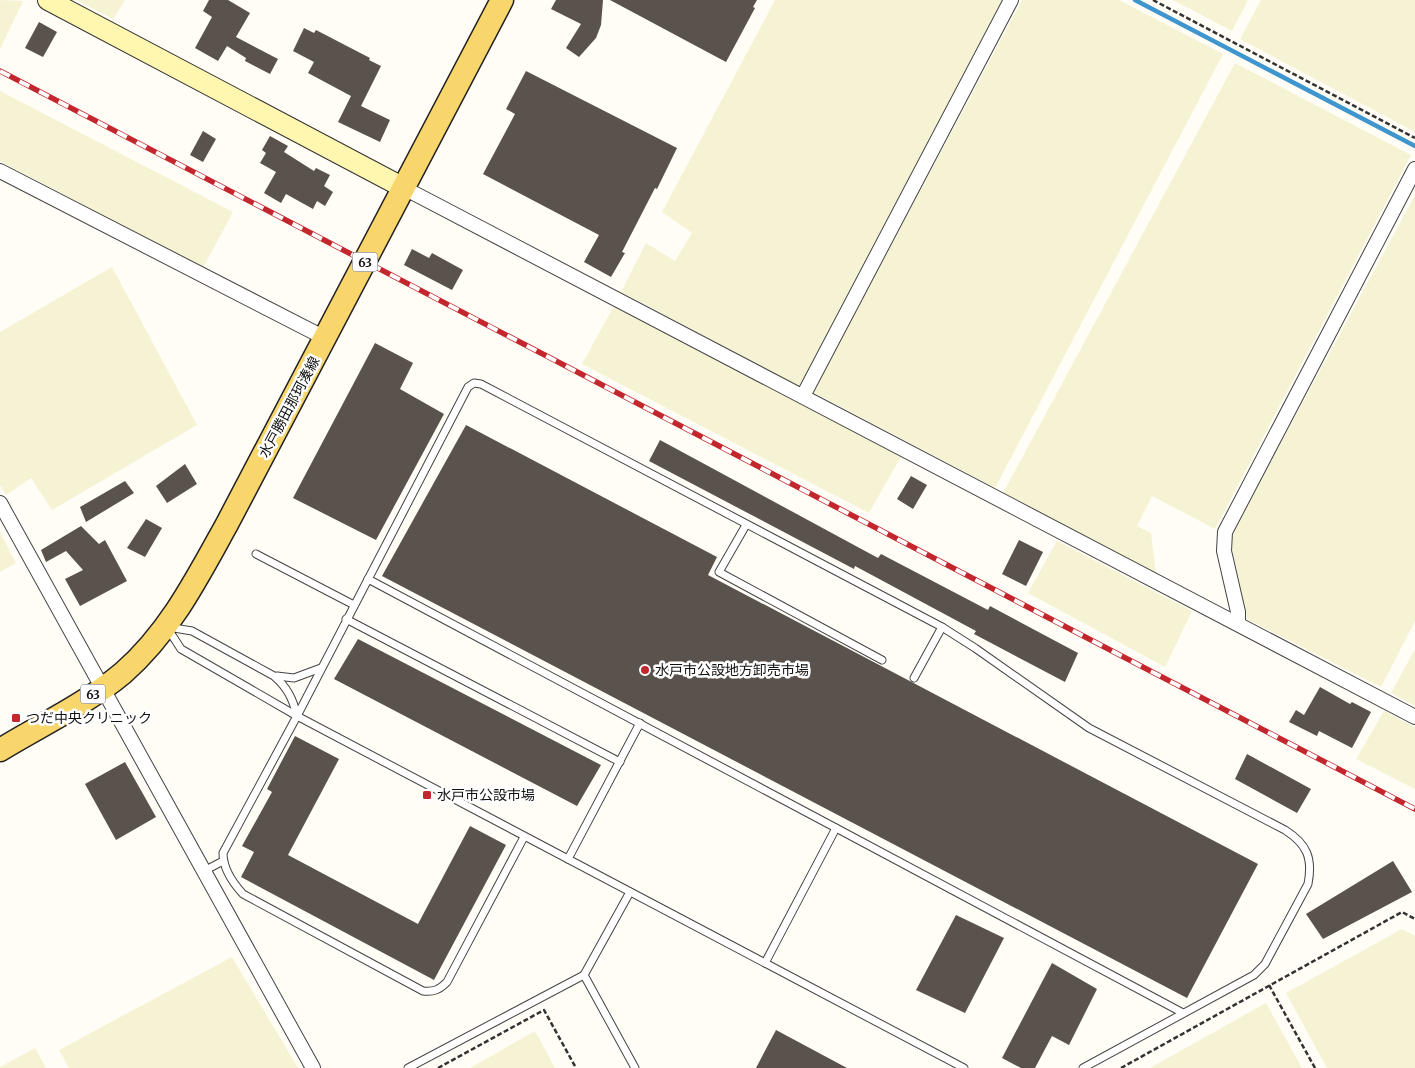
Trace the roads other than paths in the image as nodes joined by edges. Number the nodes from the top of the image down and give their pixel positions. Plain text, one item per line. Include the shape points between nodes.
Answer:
1 (48, 0) edge
2 (502, 0) edge
3 (1011, 0) edge
4 (1415, 169) edge
5 (0, 171) edge
6 (404, 188) junction
7 (325, 338) junction
8 (802, 396) junction
9 (0, 502) edge
10 (746, 525) junction
11 (256, 554) dead end
12 (368, 579) junction
13 (354, 605) junction
14 (346, 619) junction
15 (1238, 623) junction
16 (166, 627) junction
17 (942, 627) junction
18 (882, 660) dead end
19 (321, 668) junction
20 (274, 676) junction
21 (914, 678) dead end
22 (103, 687) junction
23 (297, 716) junction
24 (1415, 717) edge
25 (640, 723) junction
26 (0, 750) edge
27 (620, 762) junction
28 (836, 828) junction
29 (524, 837) junction
30 (568, 859) junction
31 (223, 862) junction
32 (204, 872) junction
33 (630, 892) junction
34 (765, 963) junction
35 (584, 975) junction
36 (1183, 1013) junction
37 (313, 1068) edge
38 (408, 1068) edge
39 (635, 1068) edge
40 (964, 1068) edge
41 (1082, 1068) edge

1 - 6 street
2 - 6 main road, 水戸勝田那珂湊線 / 63
3 - 8 street
4 - 15 street via 1224,532 1224,551
5 - 7 street
6 - 7 main road, 水戸勝田那珂湊線 / 63
6 - 8 street
7 - 16 main road, 水戸勝田那珂湊線 / 63 via 183,604
8 - 15 street
9 - 22 street
10 - 12 lane via 474,383 468,388
10 - 17 lane
10 - 18 lane via 719,572
11 - 13 lane
12 - 13 lane
12 - 25 lane
13 - 14 lane
14 - 19 lane
14 - 27 lane
15 - 24 street
16 - 20 lane via 192,631
16 - 22 main road, 水戸勝田那珂湊線 / 63 via 122,674
16 - 23 lane via 181,649
17 - 21 lane
17 - 36 lane via 1089,728 1285,830 1298,838 1308,853 1311,870 1308,884 1265,964 1254,975
19 - 20 lane via 294,678
19 - 23 lane
20 - 23 lane via 288,690
22 - 26 main road, 水戸勝田那珂湊線 / 63
22 - 32 street
23 - 29 lane
23 - 31 lane via 223,853
25 - 27 lane
25 - 28 lane
27 - 30 lane
28 - 34 lane
28 - 36 lane
29 - 30 lane
29 - 31 lane via 447,982 431,992 423,991 243,894
30 - 33 lane
31 - 32 lane
32 - 37 street
33 - 34 lane
33 - 35 lane
34 - 40 lane
35 - 38 lane
35 - 39 lane
36 - 41 lane

